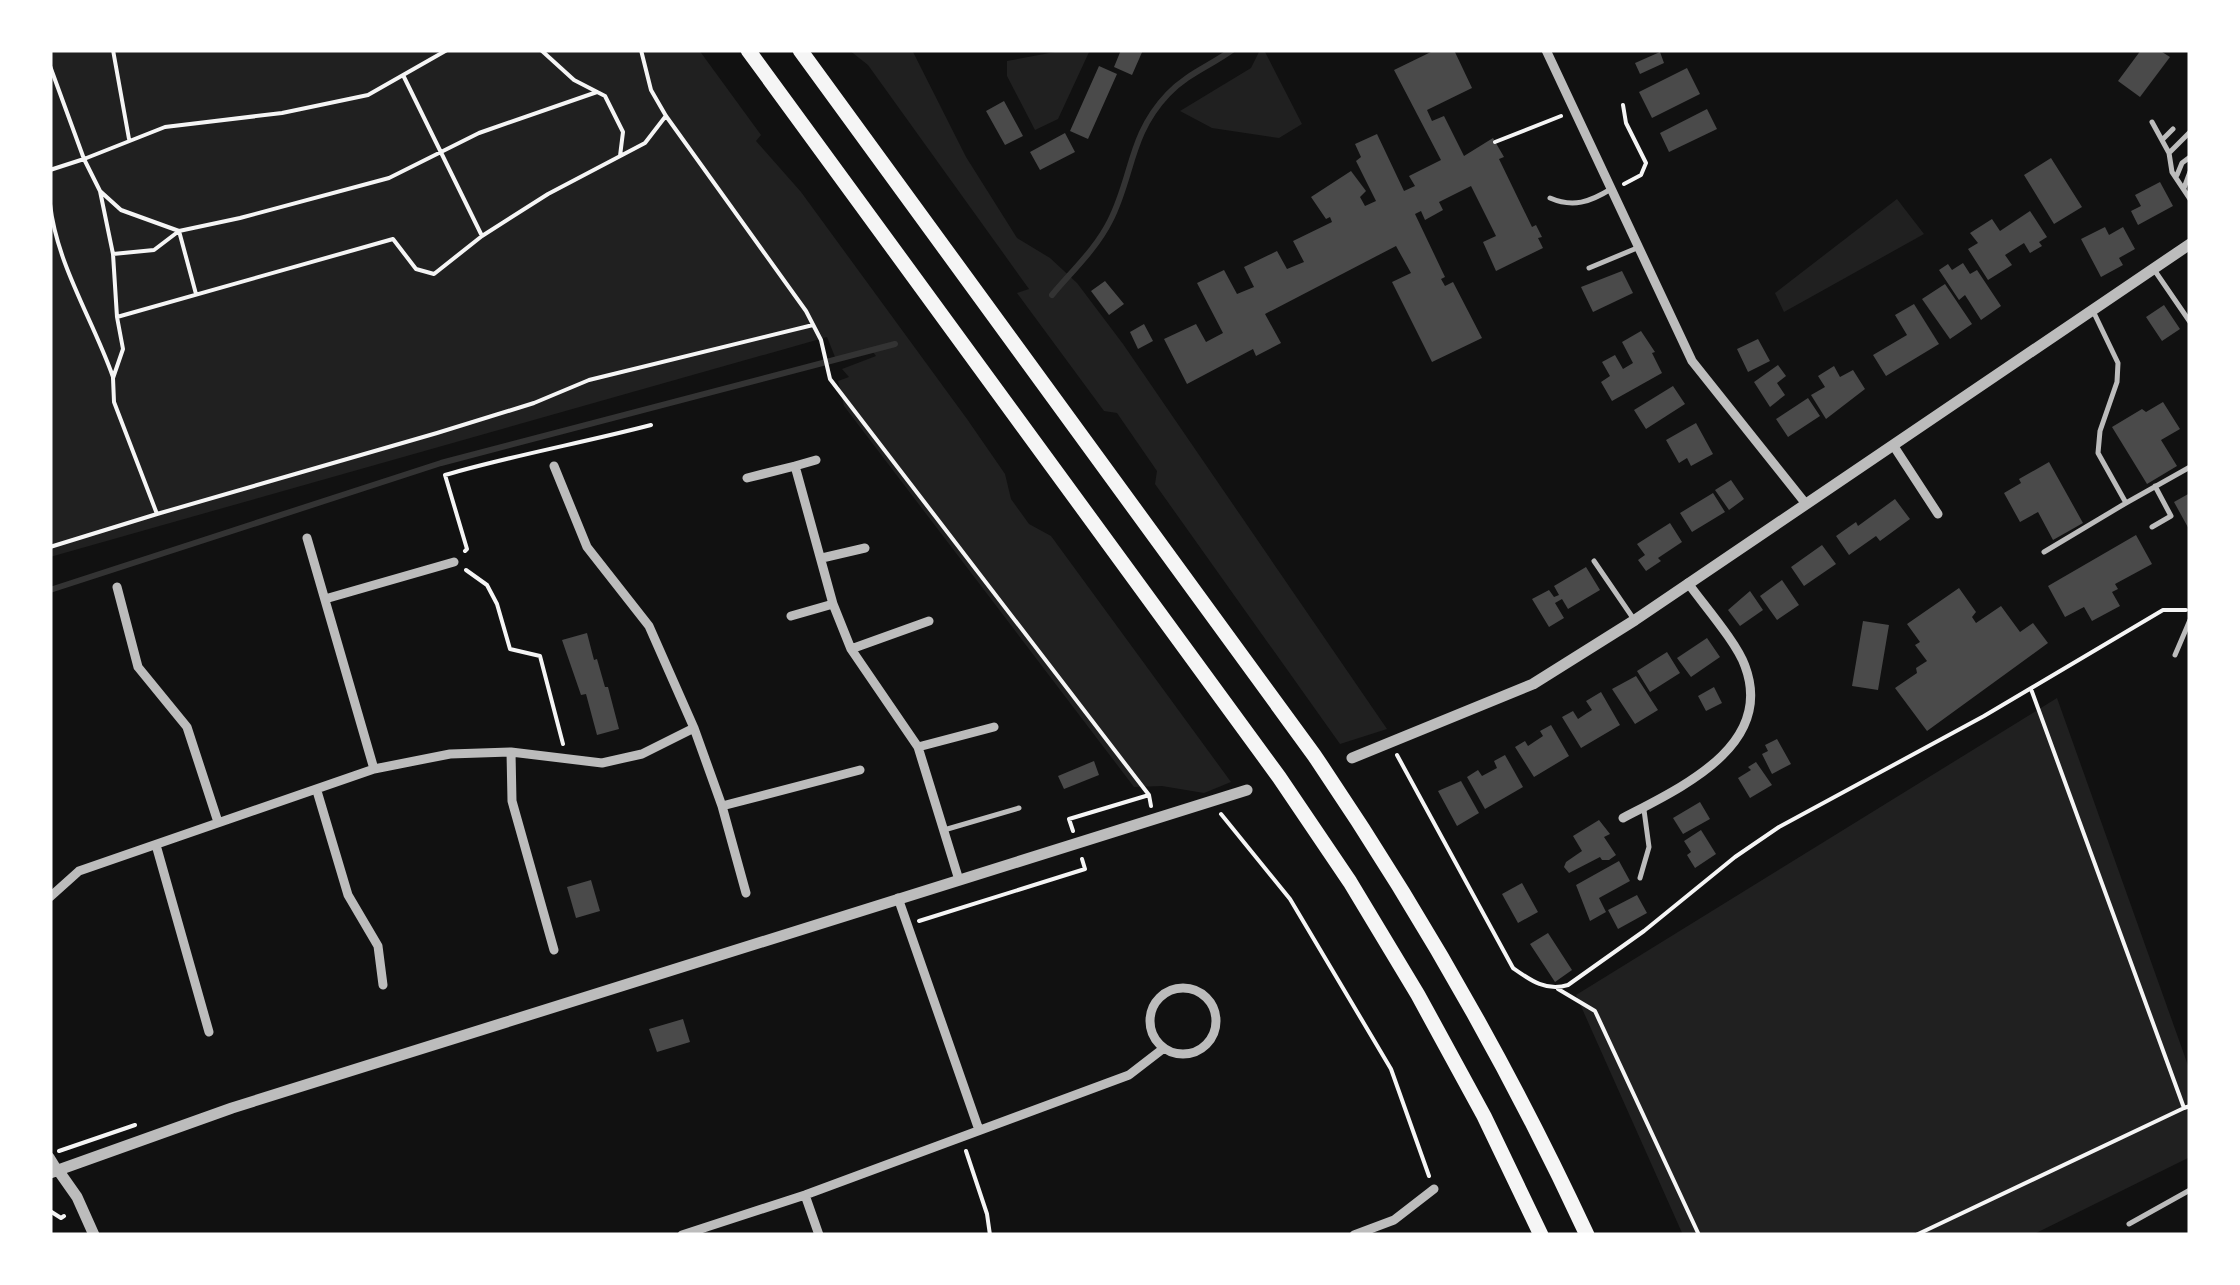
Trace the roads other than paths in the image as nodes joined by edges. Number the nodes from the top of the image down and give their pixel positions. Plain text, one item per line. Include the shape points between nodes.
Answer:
1 (748, 50) edge
2 (800, 50) edge
3 (1546, 50) edge
4 (2152, 122) dead end
5 (2173, 129) dead end
6 (2190, 132) edge
7 (2163, 142) junction
8 (2170, 153) junction
9 (2190, 157) edge
10 (2190, 172) edge
11 (2176, 178) junction
12 (1611, 189) junction
13 (2184, 191) junction
14 (1550, 198) dead end
15 (2190, 198) edge
16 (2190, 244) edge
17 (1639, 248) junction
18 (1589, 268) dead end
19 (2153, 269) junction
20 (2092, 310) junction
21 (2190, 322) edge
22 (1893, 445) junction
23 (816, 460) dead end
24 (554, 466) dead end
25 (794, 466) junction
26 (2190, 467) edge
27 (747, 478) dead end
28 (2155, 486) junction
29 (2126, 503) junction
30 (1806, 504) junction
31 (1938, 514) dead end
32 (2152, 527) dead end
33 (307, 538) dead end
34 (865, 548) dead end
35 (2044, 552) dead end
36 (822, 558) junction
37 (1594, 561) dead end
38 (454, 562) road end
39 (1688, 583) junction
40 (117, 587) dead end
41 (325, 599) junction
42 (834, 604) junction
43 (791, 616) dead end
44 (929, 620) dead end
45 (1634, 620) junction
46 (2190, 620) edge
47 (851, 649) junction
48 (2175, 654) dead end
49 (994, 727) dead end
50 (694, 728) junction
51 (918, 748) junction
52 (511, 752) junction
53 (1352, 758) dead end
54 (374, 769) junction
55 (860, 770) dead end
56 (1248, 790) dead end
57 (316, 791) junction
58 (722, 806) junction
59 (1644, 807) junction
60 (1019, 808) dead end
61 (1623, 818) dead end
62 (218, 822) junction
63 (944, 830) junction
64 (156, 845) junction
65 (1640, 878) dead end
66 (959, 880) junction
67 (746, 893) dead end
68 (50, 896) edge
69 (898, 898) junction
70 (554, 950) dead end
71 (382, 985) dead end
72 (209, 1032) dead end
73 (1164, 1048) junction
74 (979, 1130) junction
75 (50, 1157) edge
76 (54, 1171) edge
77 (1434, 1190) road end
78 (2190, 1190) edge
79 (805, 1195) junction
80 (2129, 1224) dead end
81 (94, 1235) edge
82 (682, 1235) edge
83 (818, 1235) edge
84 (1354, 1235) edge
85 (1541, 1235) edge
86 (1587, 1235) edge

1 - 85 highway via 1350,882 1451,1056
2 - 86 highway via 1384,860 1465,995
3 - 12 street
4 - 7 lane
5 - 7 lane
6 - 8 lane
7 - 8 lane
8 - 11 lane
9 - 11 lane
10 - 13 lane
11 - 13 lane
12 - 14 lane via 1578,204
12 - 17 street
13 - 15 lane
16 - 19 street
17 - 18 lane
17 - 30 street via 1692,361
19 - 20 street
19 - 21 lane
20 - 22 street
20 - 29 lane via 2118,362 2098,453
22 - 30 street
22 - 31 street
23 - 25 street
24 - 50 street via 588,547 649,626
25 - 27 street
25 - 36 street
26 - 28 lane
28 - 29 lane
28 - 32 lane via 2172,516
29 - 35 lane
30 - 39 street
33 - 41 street
34 - 36 street
36 - 42 street
37 - 45 lane
38 - 41 street
39 - 45 street
39 - 59 street via 1745,665 1752,705 1741,736 1715,764
40 - 62 street via 138,666 187,727
41 - 54 street
42 - 43 street
42 - 47 street
44 - 47 street
45 - 53 street via 1534,684
46 - 48 lane
47 - 51 street
49 - 51 street
50 - 52 street via 642,754 602,763
50 - 58 street
51 - 63 street
52 - 54 street via 450,754
52 - 70 street via 512,802
54 - 57 street
55 - 58 street
56 - 66 street
57 - 62 street
57 - 71 street via 348,894 378,946
58 - 67 street
59 - 61 street
59 - 65 lane via 1649,846
60 - 63 lane
62 - 64 street
63 - 66 street
64 - 68 street via 79,871
64 - 72 street
66 - 69 street
69 - 74 street
69 - 76 street via 232,1108
73 - 73 street via 1150,1020 1156,1000 1174,988 1205,995 1216,1014 1213,1036 1186,1054
73 - 74 street via 1129,1075
74 - 79 street
75 - 76 street
76 - 81 street via 77,1197
77 - 84 street via 1394,1220
78 - 80 lane
79 - 82 street
79 - 83 street

